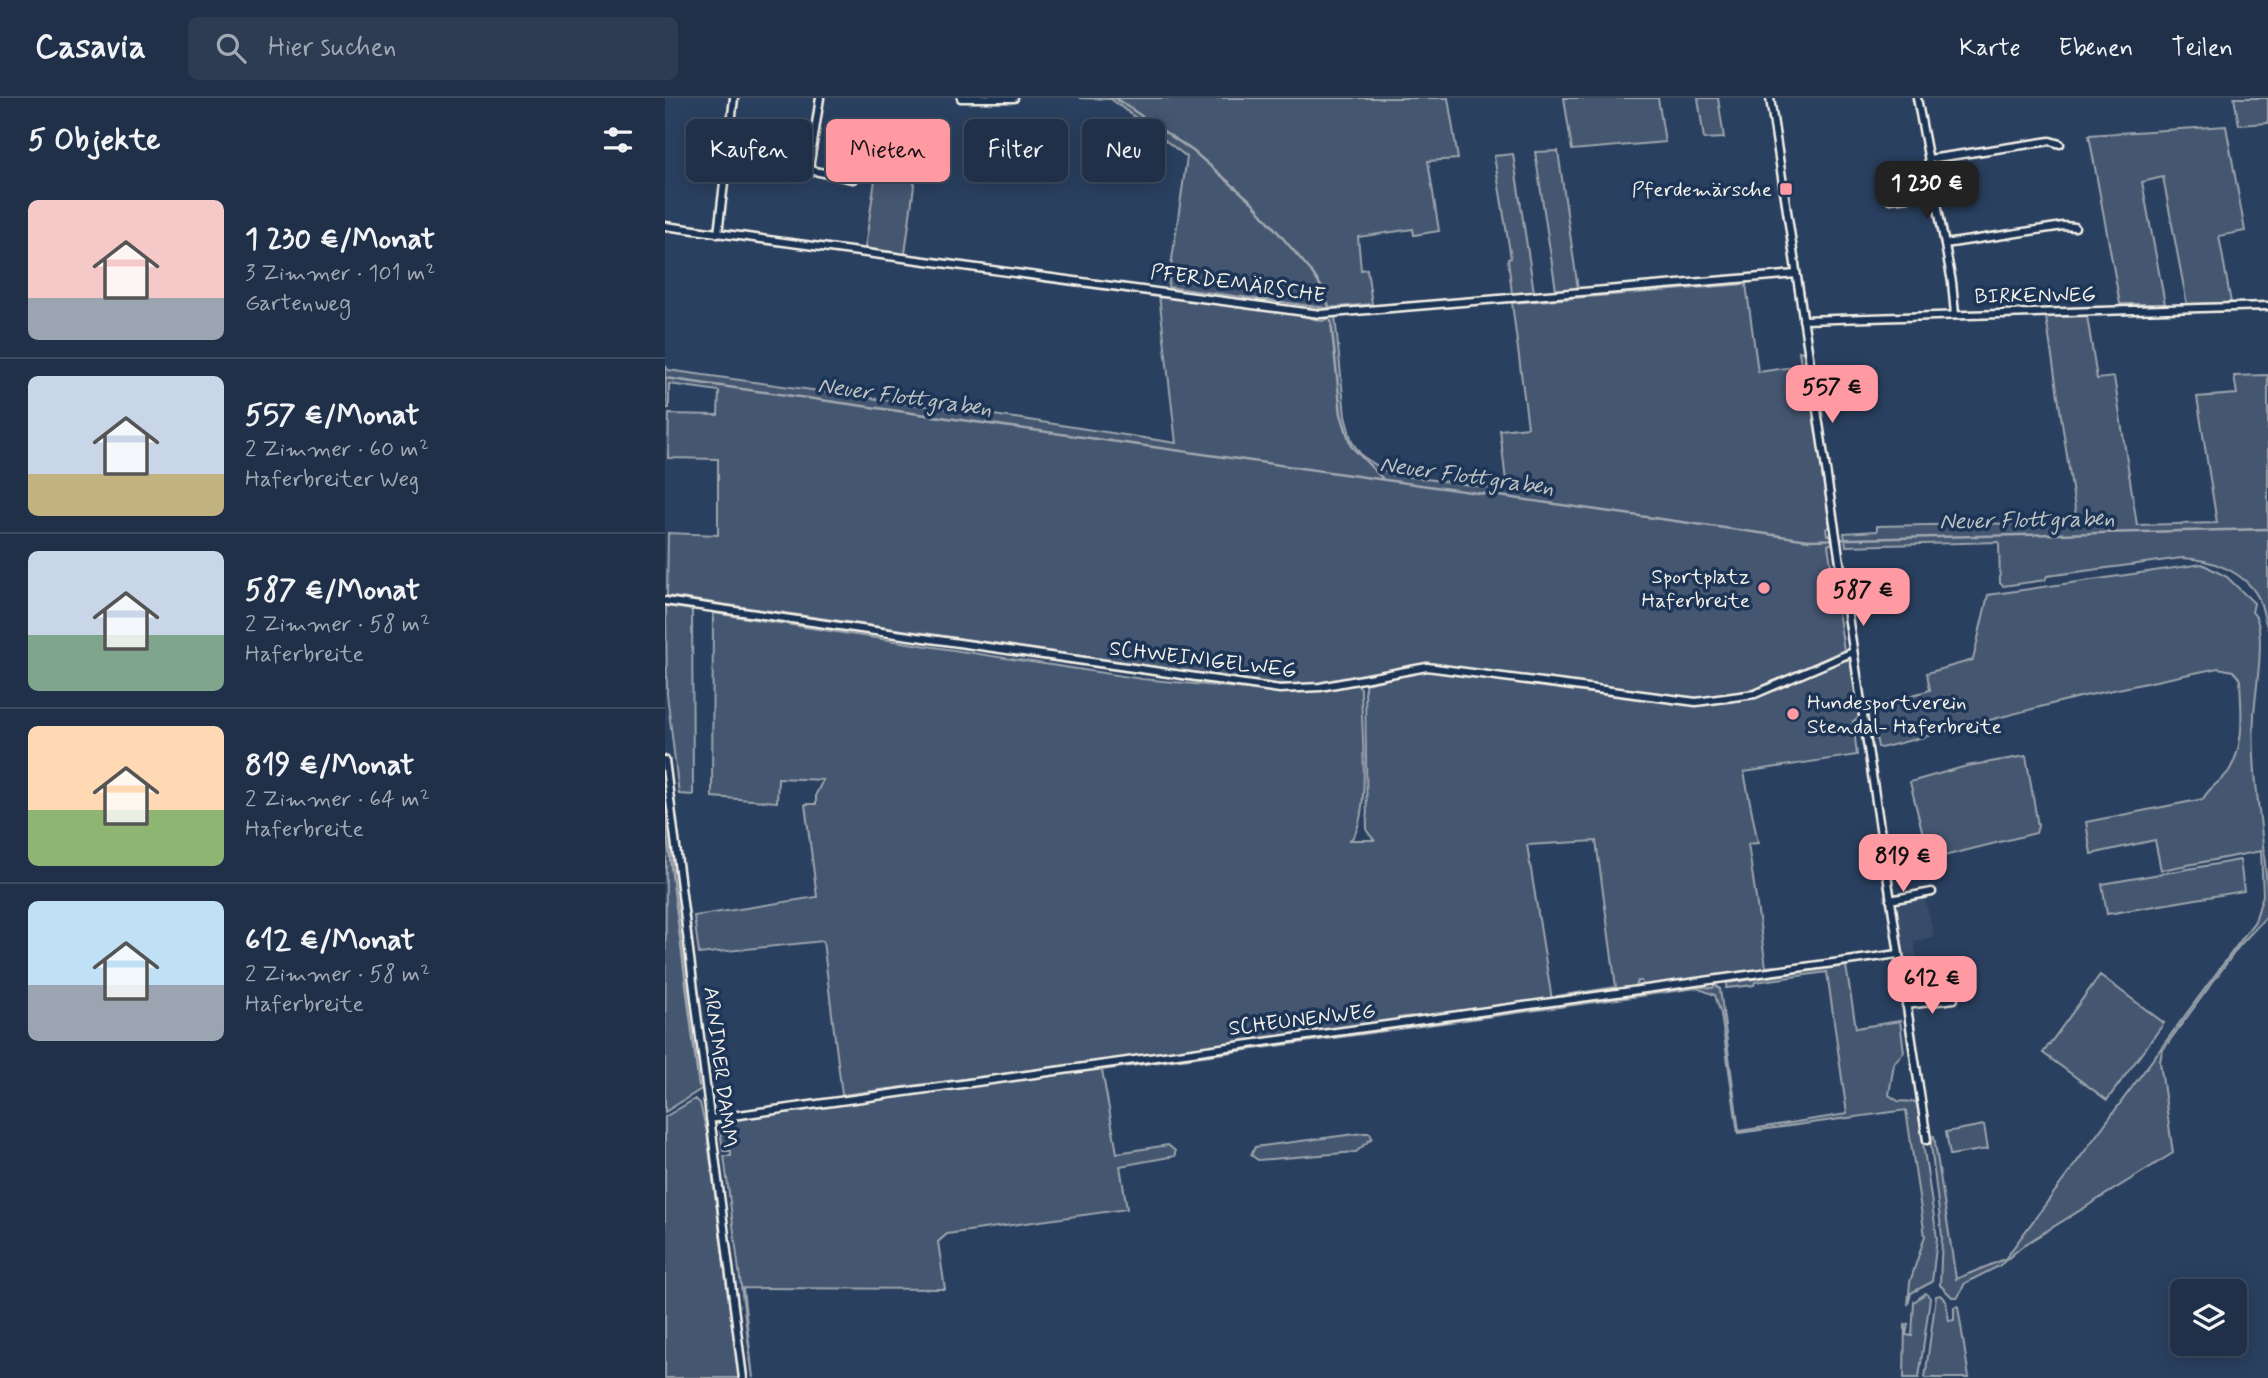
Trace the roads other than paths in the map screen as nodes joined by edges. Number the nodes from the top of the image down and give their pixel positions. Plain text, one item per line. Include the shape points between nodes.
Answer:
1 (734, 98) edge
2 (820, 98) edge
3 (961, 98) edge
4 (1014, 98) edge
5 (1770, 98) edge
6 (1917, 98) edge
7 (2060, 144) dead end
8 (812, 150) edge
9 (1929, 159) junction
10 (1935, 194) junction
11 (1890, 200) dead end
12 (665, 226) edge
13 (2075, 227) dead end
14 (718, 234) junction
15 (1945, 244) junction
16 (1796, 274) junction
17 (2268, 306) edge
18 (1955, 315) junction
19 (1803, 320) junction
20 (665, 601) edge
21 (1853, 652) junction
22 (665, 760) edge
23 (1932, 892) dead end
24 (1890, 901) junction
25 (1898, 954) junction
26 (1954, 999) dead end
27 (1906, 1005) junction
28 (710, 1119) junction
29 (1927, 1140) dead end
30 (743, 1378) edge

1 - 14 street
2 - 8 street
3 - 4 street
5 - 16 street
6 - 9 street
7 - 9 street via 2050,141
9 - 10 street
10 - 11 street
10 - 15 street
12 - 14 street, PFERDEMÄRSCHE
13 - 15 street
14 - 16 street, PFERDEMÄRSCHE via 1320,314
15 - 18 street
16 - 19 street
17 - 18 street, BIRKENWEG
18 - 19 street, BIRKENWEG
19 - 21 street
20 - 21 street, SCHWEINIGELWEG via 1280,689 1320,687 1427,667 1696,702 1755,694
21 - 24 street
22 - 28 street, ARNIMER DAMM
23 - 24 street
24 - 25 street
25 - 27 street
25 - 28 street, SCHEUNENWEG
26 - 27 street
27 - 29 street
28 - 30 street, ARNIMER DAMM

